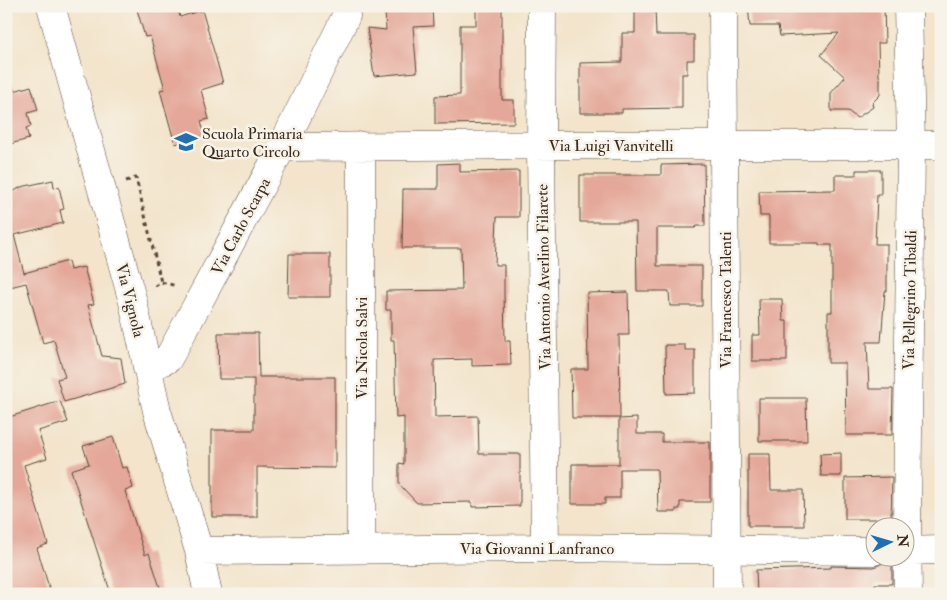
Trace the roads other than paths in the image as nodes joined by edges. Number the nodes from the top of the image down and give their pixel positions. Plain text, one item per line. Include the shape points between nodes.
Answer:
1 (51, 6) edge
2 (542, 6) edge
3 (723, 6) edge
4 (908, 6) edge
5 (346, 16) dead end
6 (541, 145) junction
7 (724, 145) junction
8 (911, 145) junction
9 (941, 145) edge
10 (361, 146) junction
11 (282, 148) junction
12 (147, 368) junction
13 (906, 518) edge
14 (545, 548) junction
15 (361, 549) junction
16 (727, 550) junction
17 (941, 550) edge
18 (198, 551) junction
19 (864, 551) edge
20 (914, 551) edge
21 (907, 568) edge
22 (208, 594) edge
23 (727, 594) edge
24 (908, 594) edge

1 - 12 street, Via Vignola via 133,302
2 - 6 street, Via Antonio Averlino Filarete
3 - 7 street, Via Francesco Talenti
4 - 8 street, Via Pellegrino Tibaldi
5 - 11 street, Via Carlo Scarpa
6 - 7 street, Via Luigi Vanvitelli
6 - 10 street, Via Luigi Vanvitelli
6 - 14 street, Via Antonio Averlino Filarete
7 - 8 street, Via Luigi Vanvitelli
7 - 16 street, Via Francesco Talenti
8 - 9 street, Via Luigi Vanvitelli
8 - 13 street, Via Pellegrino Tibaldi
10 - 11 street, Via Luigi Vanvitelli
10 - 15 street, Via Nicola Salvi
11 - 12 street, Via Carlo Scarpa via 168,359
12 - 18 street, Via Vignola
14 - 15 street, Via Giovanni Lanfranco
14 - 16 street, Via Giovanni Lanfranco
15 - 18 street, Via Giovanni Lanfranco
16 - 19 street, Via Giovanni Lanfranco
16 - 23 street, Via Francesco Talenti
17 - 20 street
18 - 22 street, Via Vignola
21 - 24 street, Via Pellegrino Tibaldi

